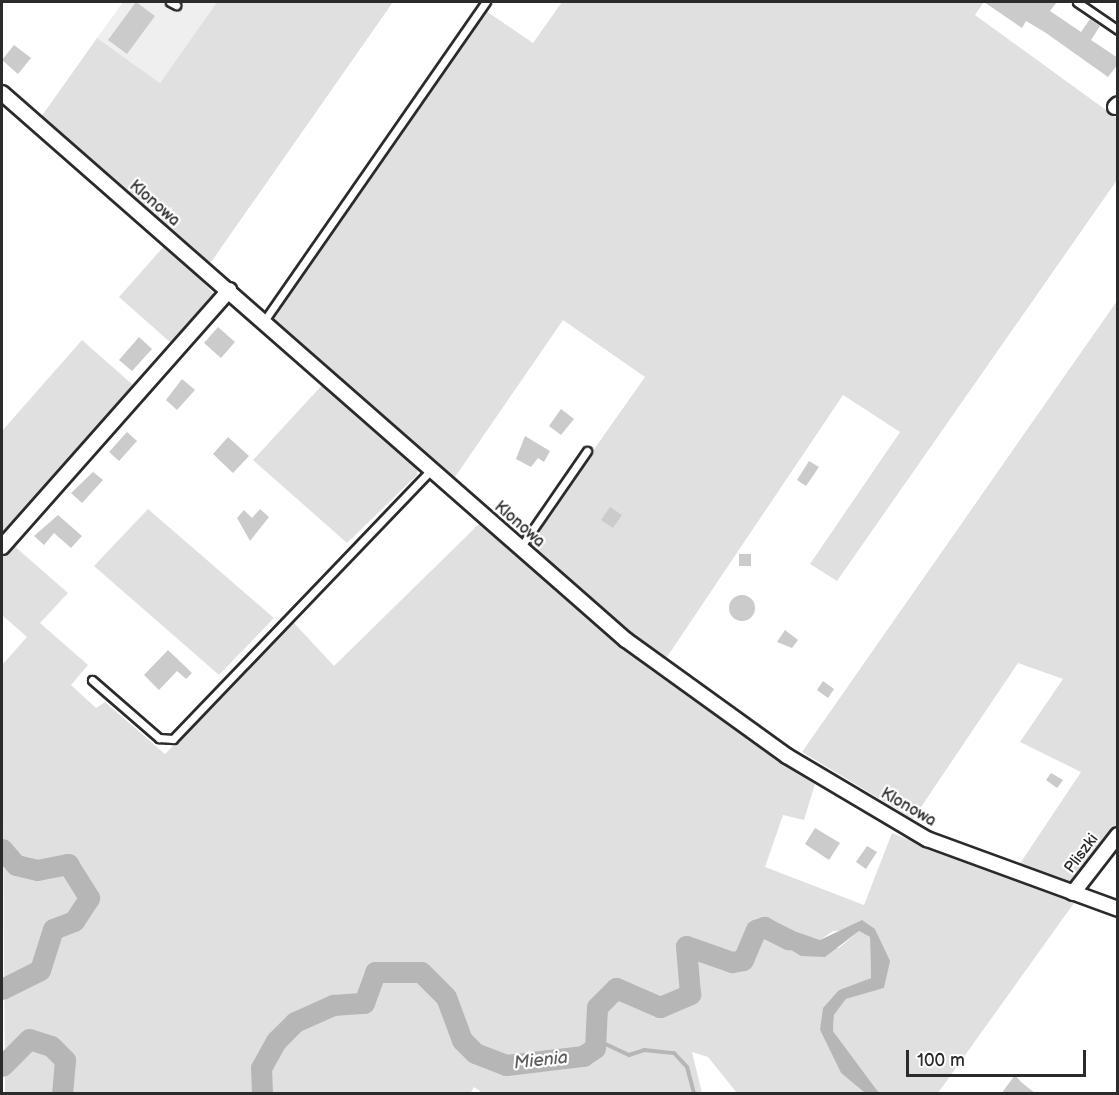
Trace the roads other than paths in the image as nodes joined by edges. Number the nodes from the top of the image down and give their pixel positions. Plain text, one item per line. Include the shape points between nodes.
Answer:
1 (486, 2) edge
2 (1077, 2) edge
3 (1118, 30) edge
4 (2, 93) edge
5 (229, 290) junction
6 (264, 321) junction
7 (588, 451) dead end
8 (431, 470) junction
9 (2, 547) edge
10 (520, 548) junction
11 (92, 680) dead end
12 (1118, 835) edge
13 (1073, 893) junction
14 (1118, 909) edge

1 - 6 lane
2 - 3 lane
4 - 5 street, Klonowa
5 - 6 street, Klonowa
5 - 9 street
6 - 8 street, Klonowa
7 - 10 lane
8 - 10 street, Klonowa
8 - 11 lane via 173,739 159,738
10 - 13 street, Klonowa via 626,640 787,756 927,839
12 - 13 street, Pliszki
13 - 14 street, Klonowa

